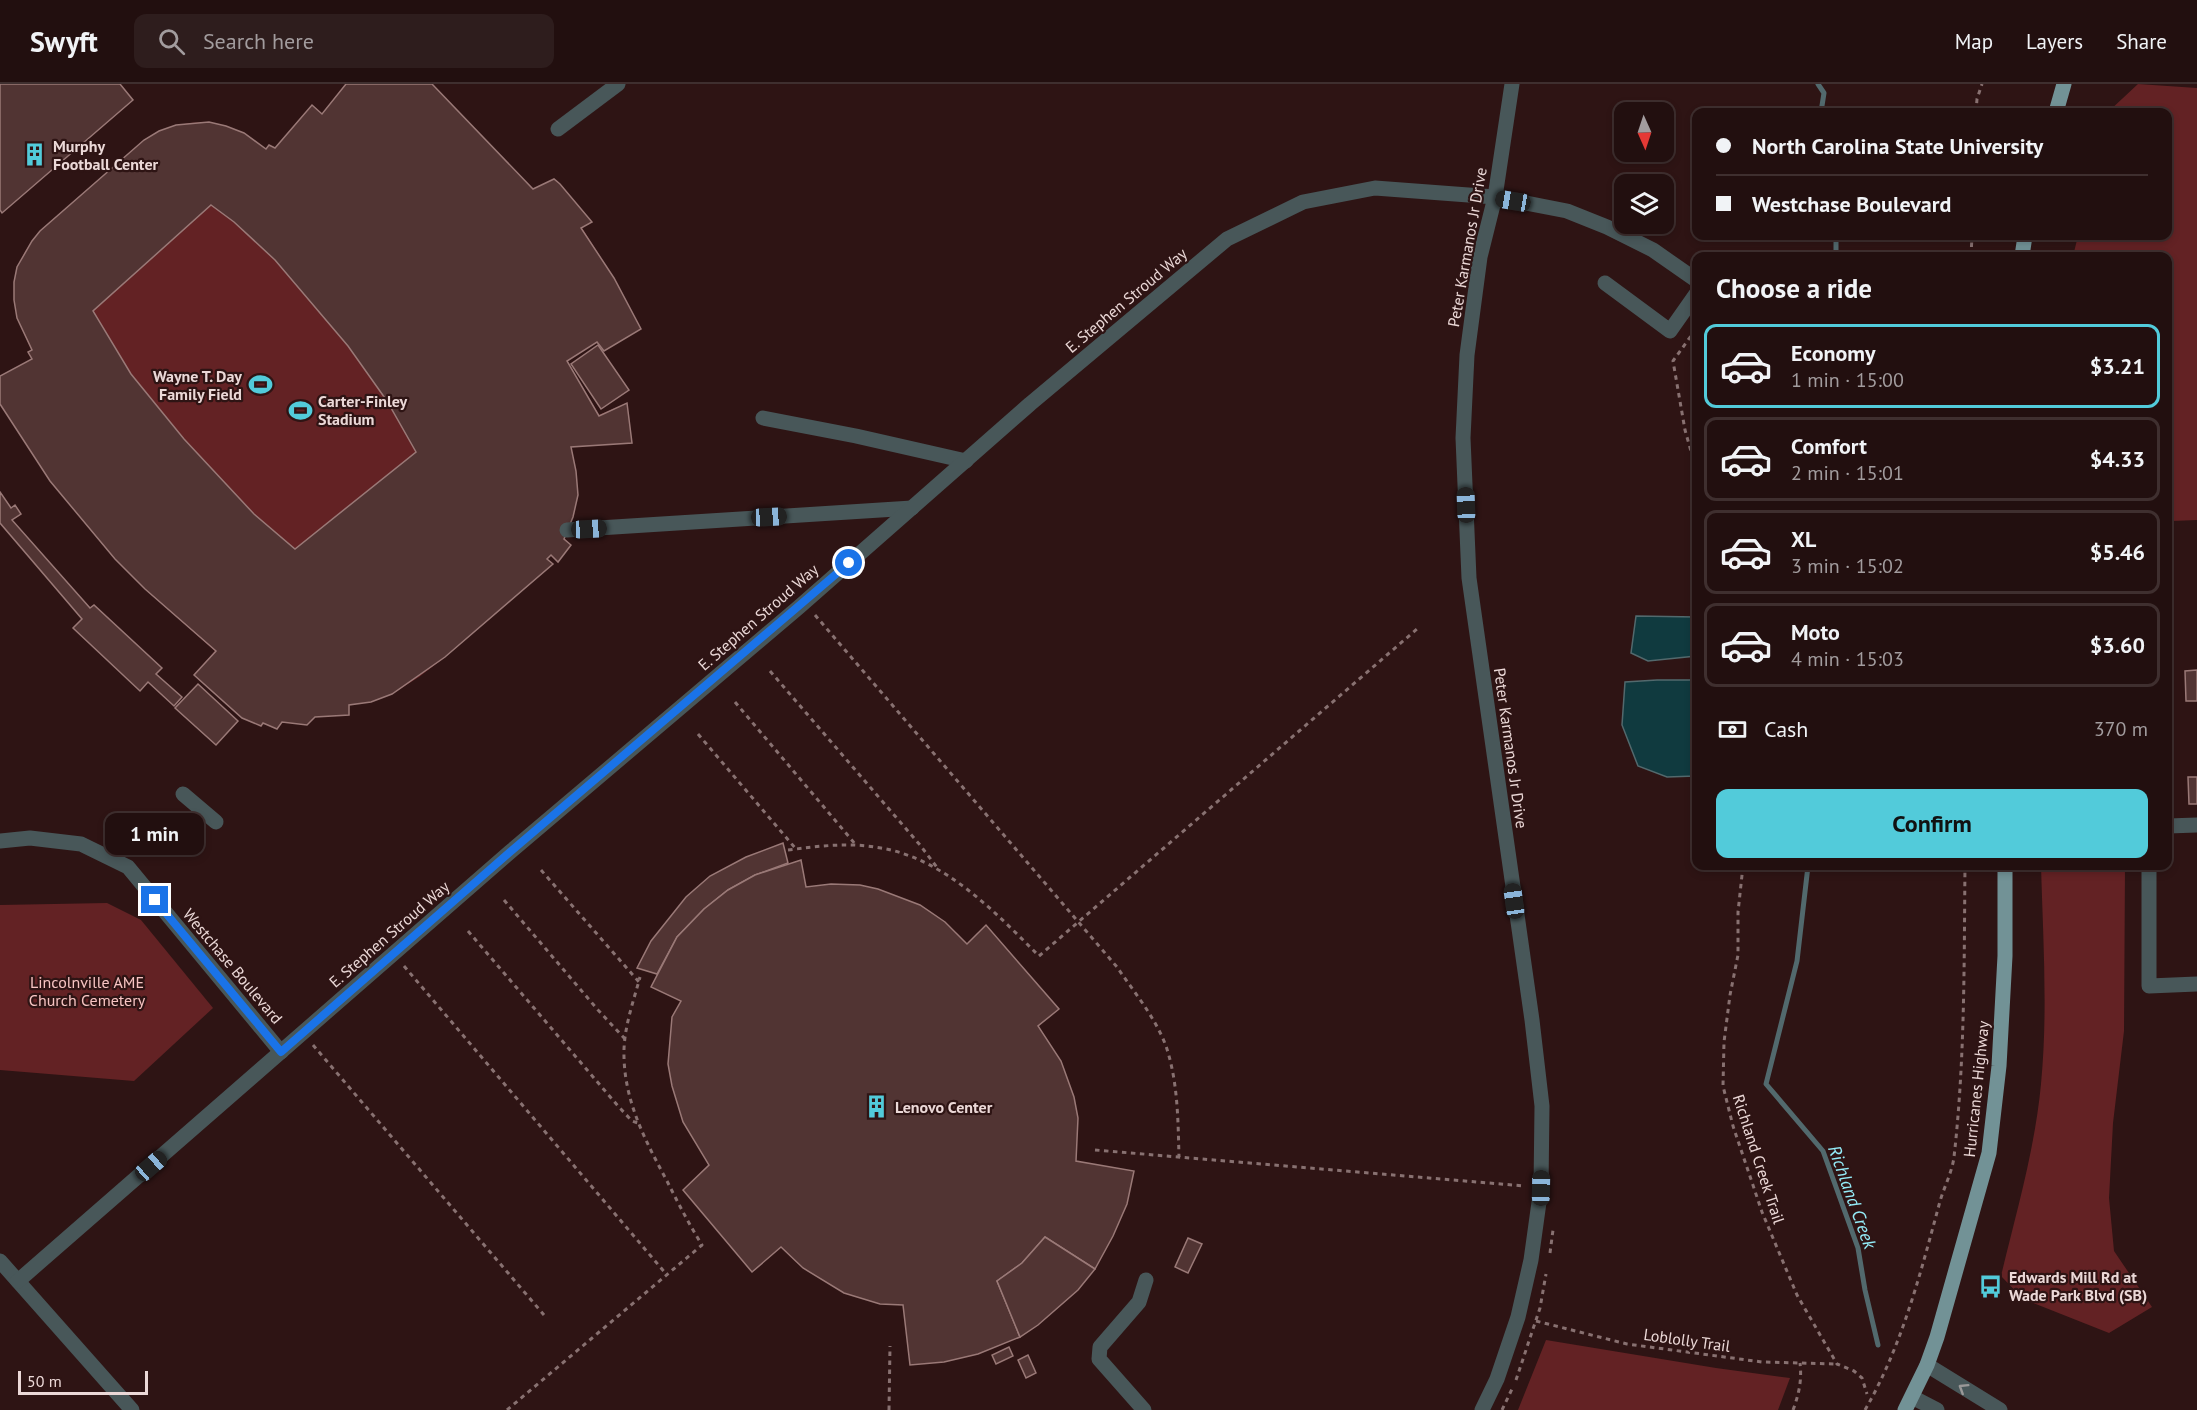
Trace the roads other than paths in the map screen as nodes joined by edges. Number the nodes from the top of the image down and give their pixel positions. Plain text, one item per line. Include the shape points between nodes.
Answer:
1 (618, 84) edge
2 (1512, 84) edge
3 (2064, 84) edge
4 (2057, 108) edge
5 (558, 129) dead end
6 (1495, 197) junction
7 (1692, 277) edge
8 (1605, 283) dead end
9 (1692, 300) edge
10 (763, 418) dead end
11 (966, 461) junction
12 (912, 508) junction
13 (567, 530) dead end
14 (183, 794) dead end
15 (216, 822) dead end
16 (2197, 825) edge
17 (2172, 826) edge
18 (0, 841) edge
19 (2005, 870) edge
20 (2149, 870) edge
21 (2197, 984) edge
22 (281, 1052) junction
23 (0, 1261) edge
24 (1146, 1280) dead end
25 (18, 1281) junction
26 (1927, 1365) junction
27 (1909, 1404) edge
28 (132, 1410) edge
29 (1144, 1410) edge
30 (1482, 1410) edge
31 (1937, 1410) edge
32 (2000, 1410) edge

1 - 5 street
2 - 6 street, Peter Karmanos Jr Drive
3 - 4 main road
6 - 7 street, E. Stephen Stroud Way via 1567,211 1607,227 1653,250
6 - 11 street, E. Stephen Stroud Way via 1375,188 1303,202 1227,239
6 - 30 street, Peter Karmanos Jr Drive via 1480,256 1467,355 1463,438 1467,549 1532,1020 1542,1106 1542,1161 1541,1188 1518,1317
8 - 9 street via 1670,331
10 - 11 street
11 - 12 street, E. Stephen Stroud Way
12 - 13 street
12 - 22 street, E. Stephen Stroud Way
14 - 15 street
16 - 17 street
18 - 22 street, Westchase Boulevard via 30,838 81,844 128,867
19 - 26 main road, Hurricanes Highway via 1999,1066 1989,1153
20 - 21 street via 2149,986
22 - 25 street, E. Stephen Stroud Way
23 - 25 street
24 - 29 street via 1139,1302 1100,1347 1099,1359
25 - 28 street
26 - 27 main road, Hurricanes Highway
32 -> 26 street
27 - 31 street

